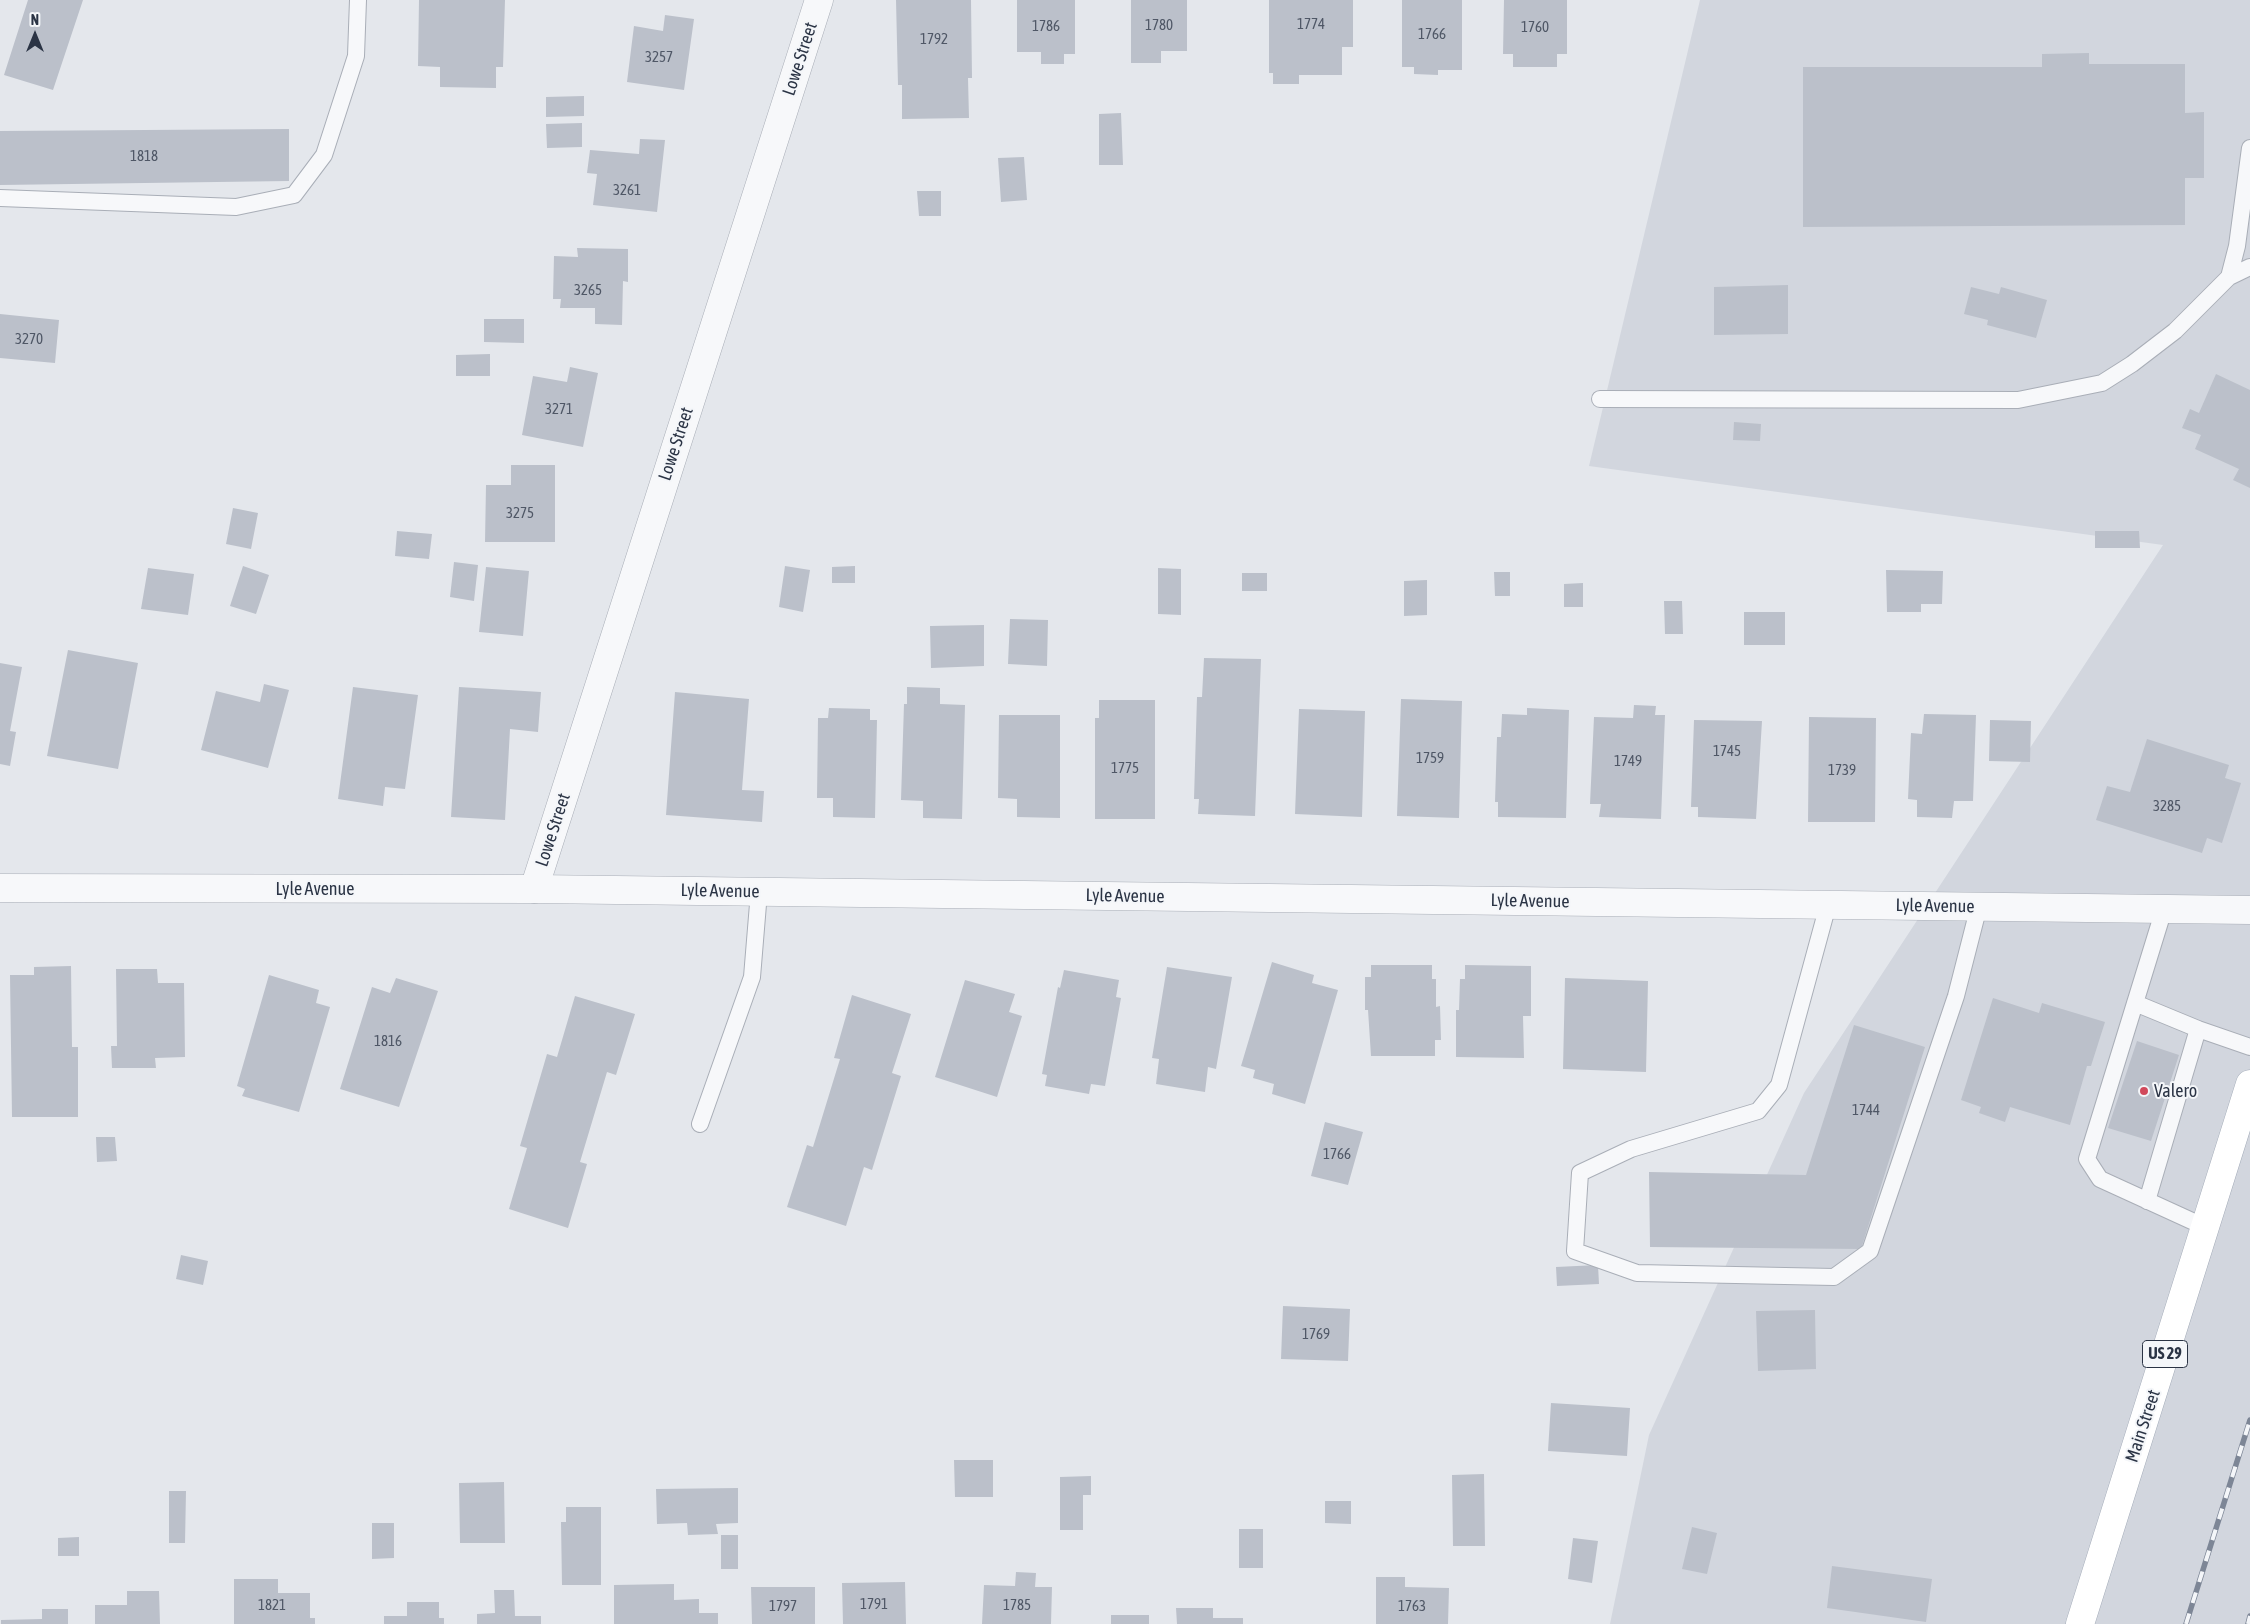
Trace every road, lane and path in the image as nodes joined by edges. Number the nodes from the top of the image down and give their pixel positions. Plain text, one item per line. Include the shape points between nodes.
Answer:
1 (358, 0) edge
2 (818, 0) edge
3 (2250, 148) edge
4 (0, 198) edge
5 (2250, 267) edge
6 (2229, 277) junction
7 (1600, 399) dead end
8 (0, 888) edge
9 (534, 889) junction
10 (759, 892) junction
11 (1828, 905) junction
12 (1979, 906) junction
13 (2164, 909) junction
14 (2250, 910) edge
15 (2135, 1003) junction
16 (2198, 1029) junction
17 (2250, 1047) edge
18 (2250, 1084) edge
19 (700, 1124) dead end
20 (2147, 1200) junction
21 (2205, 1227) junction
22 (2080, 1624) edge

1 - 4 lane via 356,56 324,155 294,195 236,207
2 - 9 street, Lowe Street
3 - 6 lane via 2237,246
5 - 6 lane
6 - 7 lane via 2175,331 2102,383 2018,400
8 - 9 street, Lyle Avenue
9 - 10 street, Lyle Avenue
10 - 11 street, Lyle Avenue
10 - 19 lane via 752,977
11 - 12 street, Lyle Avenue
11 - 12 lane via 1779,1085 1758,1111 1631,1149 1580,1173 1575,1251 1637,1273 1834,1277 1870,1251 1956,996
12 - 13 street, Lyle Avenue
13 - 14 street, Lyle Avenue
13 - 15 lane
15 - 16 lane
15 - 20 lane via 2087,1159 2100,1179
16 - 17 lane
16 - 20 lane
18 - 21 main road, Main Street / US 29
20 - 21 lane
21 - 22 main road, Main Street / US 29

